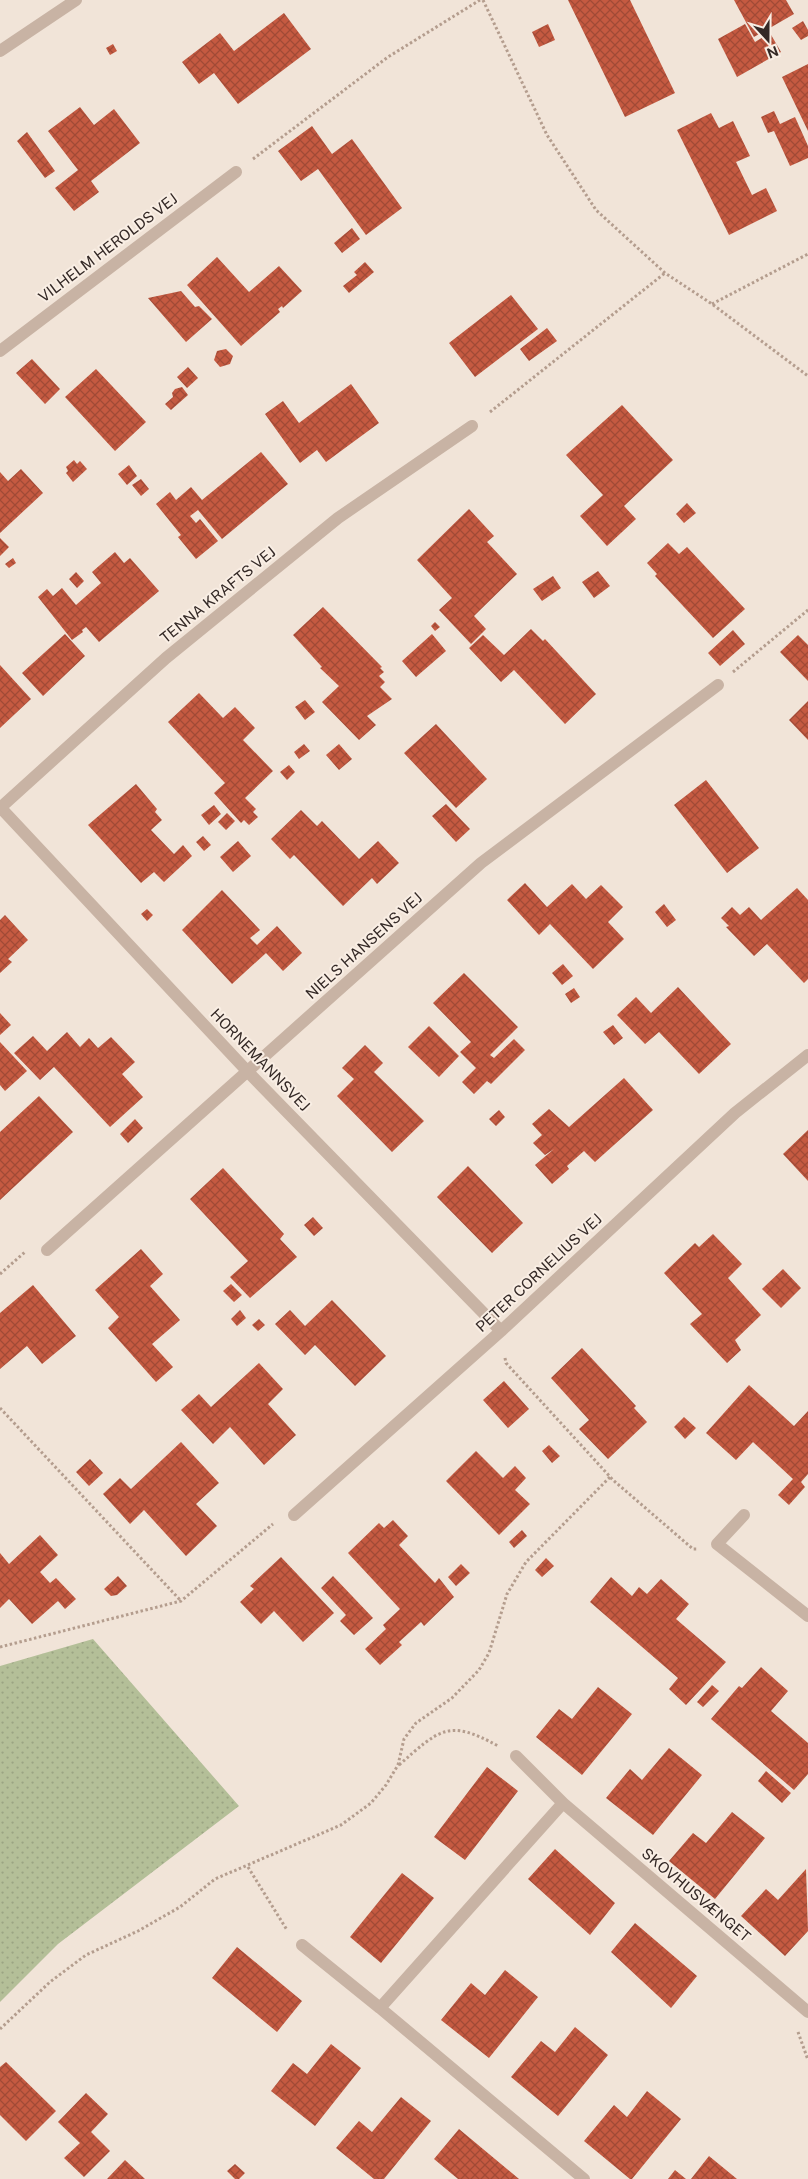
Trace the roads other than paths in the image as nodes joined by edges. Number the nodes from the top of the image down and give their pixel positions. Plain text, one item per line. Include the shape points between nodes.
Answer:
1 (76, 0) edge
2 (0, 51) edge
3 (236, 172) road end
4 (0, 351) edge
5 (472, 426) road end
6 (718, 685) road end
7 (0, 807) edge
8 (808, 1055) edge
9 (248, 1072) junction
10 (47, 1250) road end
11 (501, 1331) junction
12 (294, 1515) road end
13 (744, 1515) dead end
14 (808, 1616) edge
15 (516, 1756) road end
16 (563, 1803) junction
17 (302, 1945) road end
18 (380, 2008) junction
19 (808, 2012) edge
20 (584, 2179) edge

1 - 2 street
3 - 4 street, VILHELM HEROLDS VEJ
5 - 7 street, TENNA KRAFTS VEJ via 338,518 166,658
6 - 9 street, NIELS HANSENS VEJ via 481,864
7 - 9 street, HORNEMANNSVEJ
8 - 11 street, PETER CORNELIUS VEJ via 736,1113
9 - 10 street, NIELS HANSENS VEJ
9 - 11 street, HORNEMANNSVEJ
11 - 12 street, PETER CORNELIUS VEJ
13 - 14 street via 717,1544
15 - 16 street, SKOVHUSVÆNGET
16 - 18 street
16 - 19 street, SKOVHUSVÆNGET
17 - 18 street
18 - 20 street

